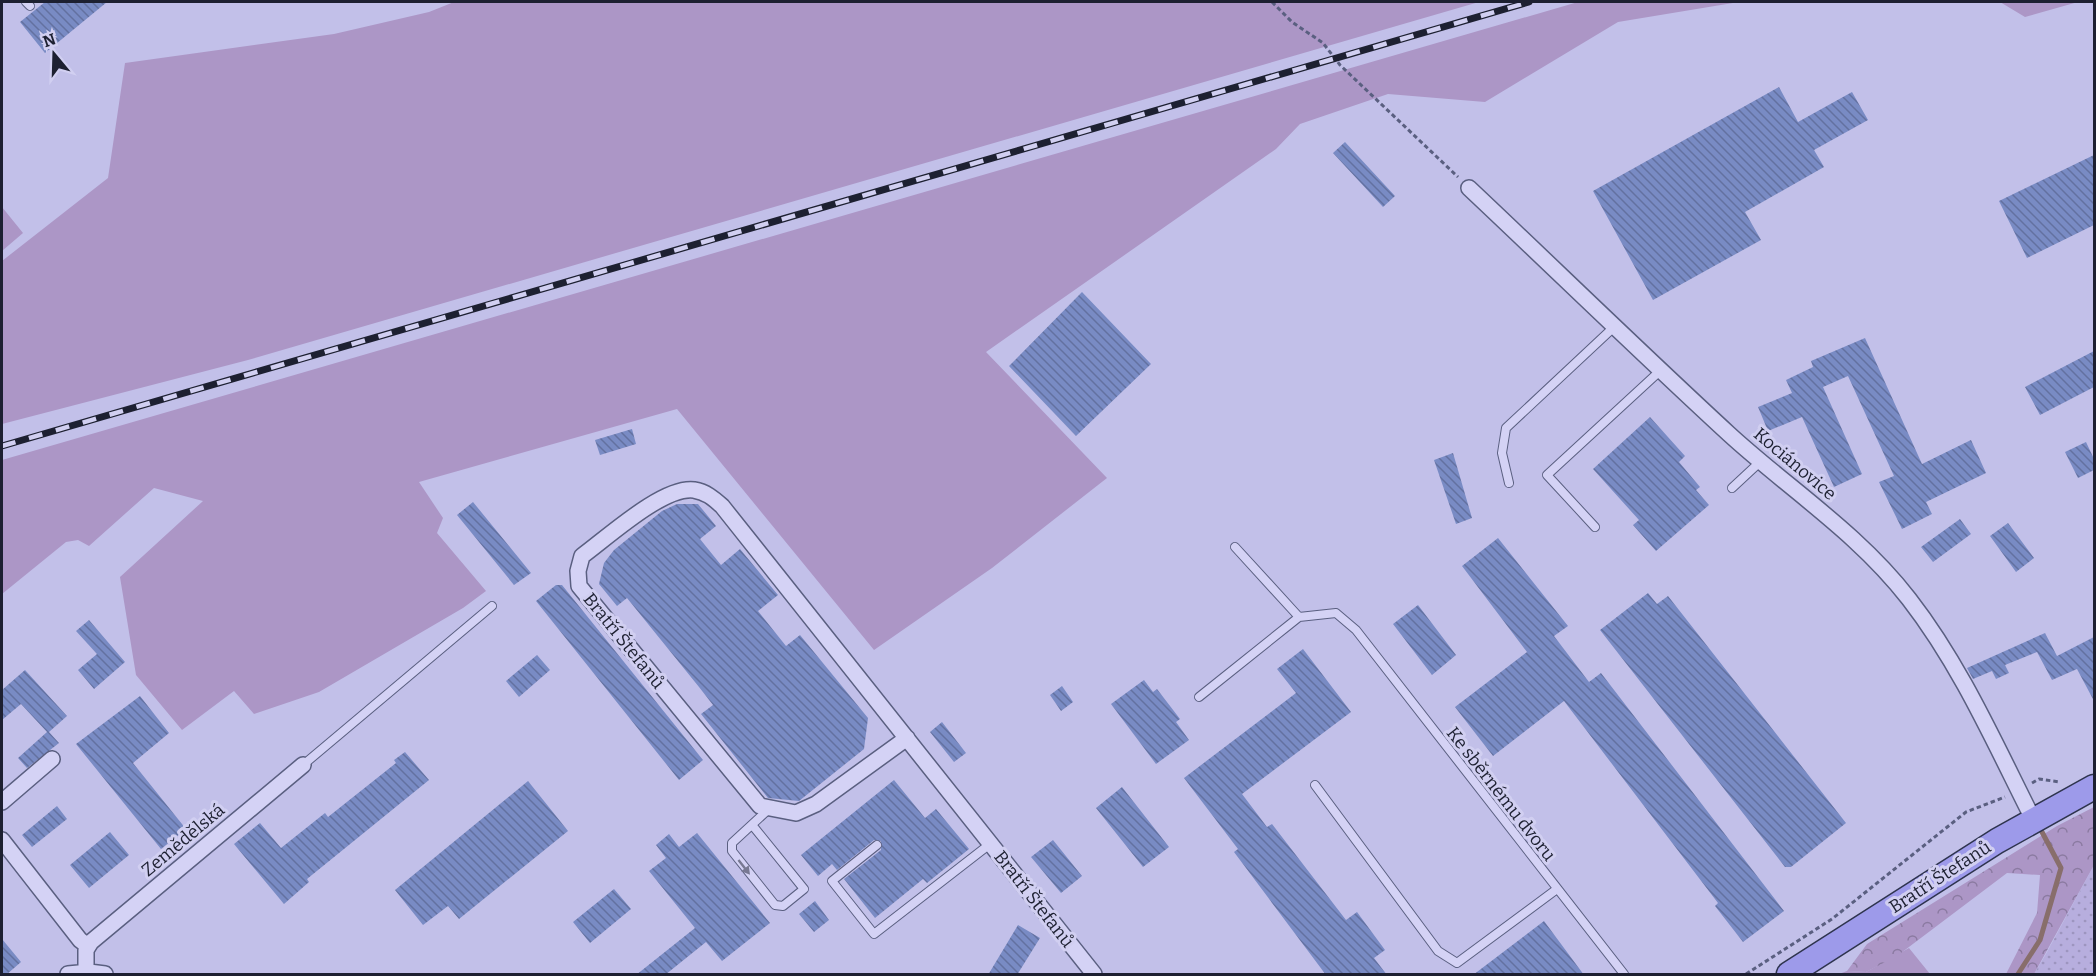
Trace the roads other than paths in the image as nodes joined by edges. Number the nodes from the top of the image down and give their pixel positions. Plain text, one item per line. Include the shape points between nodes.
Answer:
1 (1469, 188) road end
2 (1614, 327) junction
3 (1661, 370) junction
4 (1761, 461) junction
5 (1509, 483) dead end
6 (1732, 488) dead end
7 (1595, 527) dead end
8 (1235, 547) dead end
9 (492, 606) dead end
10 (1299, 617) junction
11 (1199, 697) dead end
12 (907, 738) junction
13 (52, 759) dead end
14 (303, 765) joint
15 (1315, 785) dead end
16 (2094, 787) edge
17 (2, 802) edge
18 (770, 808) junction
19 (2033, 819) junction
20 (753, 826) junction
21 (2, 840) edge
22 (990, 843) junction
23 (877, 846) dead end
24 (1557, 889) junction
25 (88, 946) junction
26 (86, 972) junction
27 (68, 975) edge
28 (105, 975) edge
29 (1094, 975) edge
30 (1624, 975) edge
31 (1789, 975) edge

1 - 2 street, Kociánovice
2 - 3 street, Kociánovice
2 - 5 lane via 1506,428 1502,453
3 - 4 street, Kociánovice
3 - 7 lane via 1547,475
4 - 6 lane
4 - 19 street, Kociánovice via 1862,545 1910,600 1967,688
8 - 10 lane
9 - 14 lane
10 - 11 lane
10 - 24 lane, Ke sběrnému dvoru via 1336,613 1356,630
12 - 18 street via 816,804 796,813
12 - 18 street, Bratří Štefanů via 722,506 709,494 692,490 665,495 582,556 579,586 760,806
12 - 22 street, Bratří Štefanů
13 - 17 street
14 - 25 street, Zemědělská
15 - 24 lane via 1438,951 1457,963
16 - 19 main road, Bratří Štefanů
18 - 20 lane
19 - 31 main road, Bratří Štefanů
20 -> 20 lane via 732,843 732,851 775,905 783,906 804,890
21 - 25 street
22 - 23 lane via 874,934 832,881
22 - 29 street, Bratří Štefanů
24 - 30 lane, Ke sběrnému dvoru
25 - 26 street
26 - 27 street
26 - 28 street

